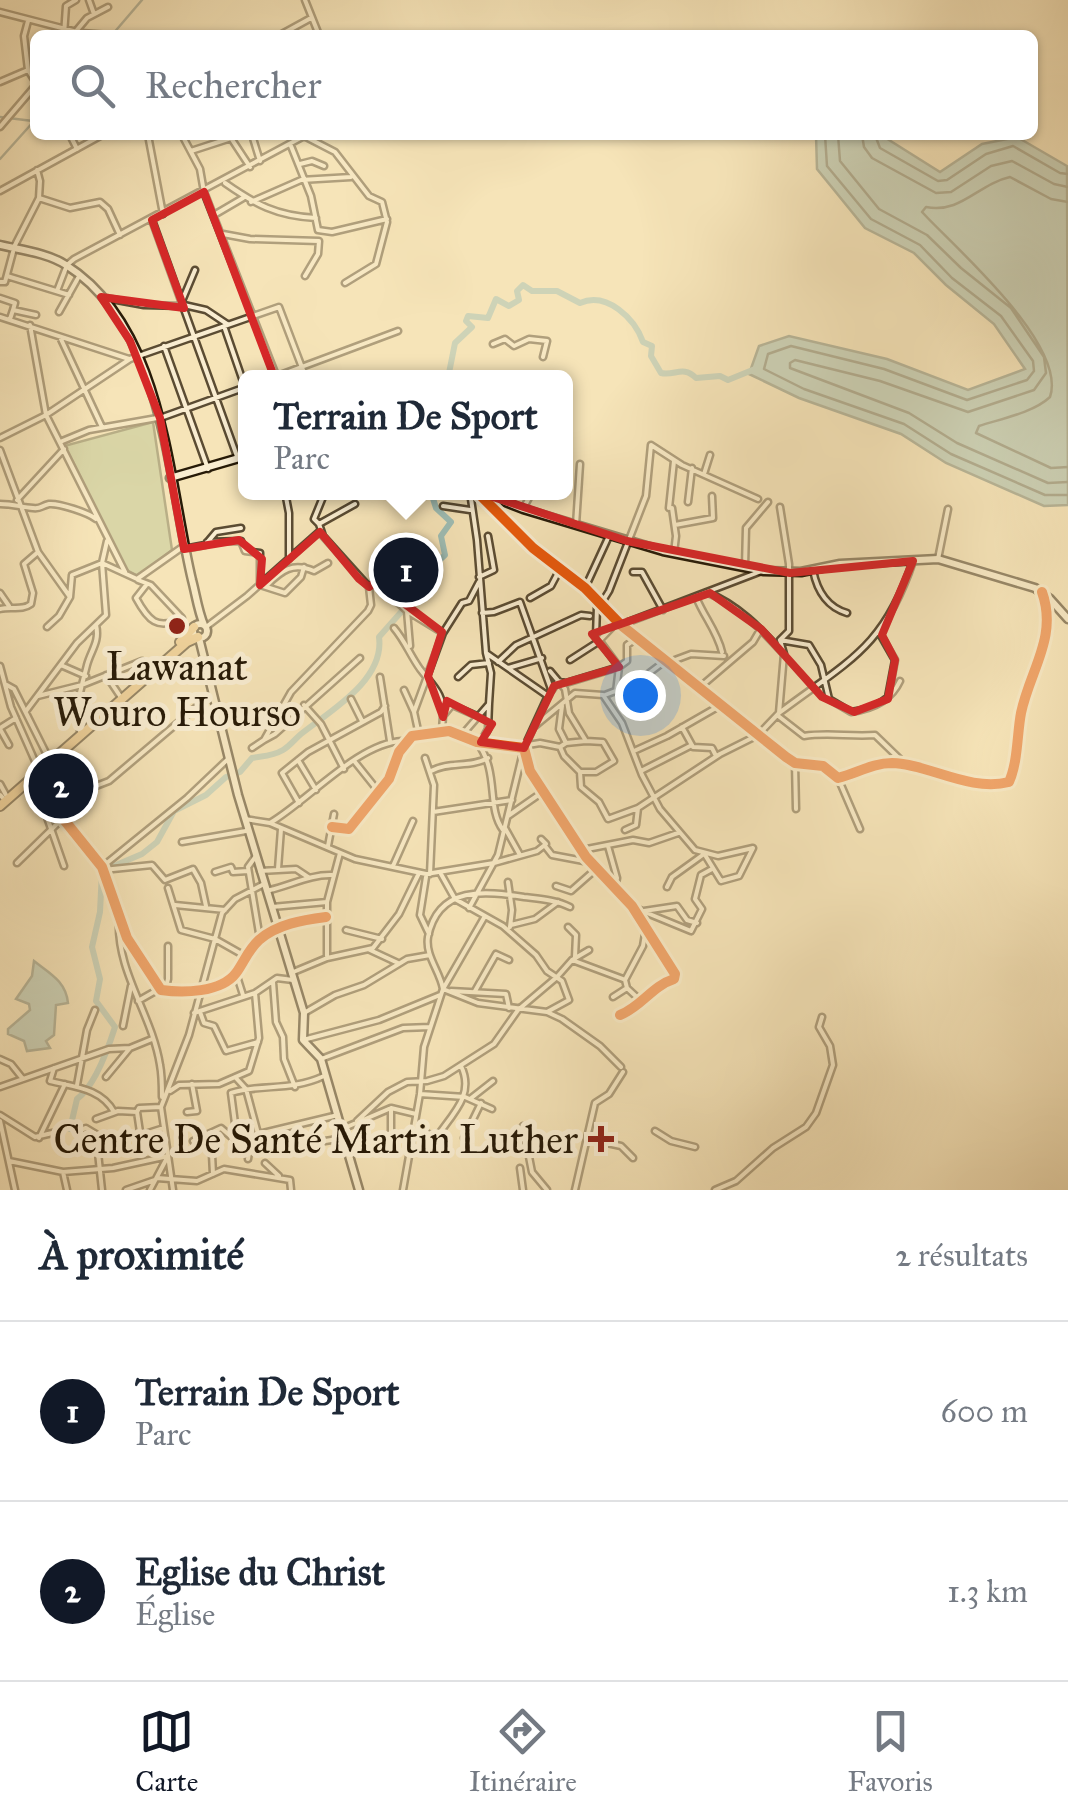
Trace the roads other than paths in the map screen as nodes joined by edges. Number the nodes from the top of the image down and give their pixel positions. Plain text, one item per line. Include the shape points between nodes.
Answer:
1 (76, 0) edge
2 (89, 0) edge
3 (305, 0) edge
4 (108, 7) dead end
5 (2, 10) edge
6 (94, 14) junction
7 (312, 18) junction
8 (30, 19) junction
9 (64, 27) junction
10 (72, 30) edge
11 (80, 30) edge
12 (289, 30) edge
13 (317, 30) edge
14 (28, 70) junction
15 (30, 74) edge
16 (0, 82) edge
17 (30, 90) edge
18 (0, 127) edge
19 (72, 140) edge
20 (93, 140) edge
21 (149, 140) edge
22 (185, 140) edge
23 (220, 140) edge
24 (233, 140) edge
25 (252, 140) edge
26 (296, 140) edge
27 (312, 140) edge
28 (292, 143) junction
29 (76, 149) junction
30 (191, 152) junction
31 (260, 161) junction
32 (300, 164) junction
33 (324, 166) dead end
34 (250, 167) junction
35 (347, 168) junction
36 (37, 170) junction
37 (353, 176) junction
38 (304, 180) junction
39 (338, 180) junction
40 (223, 182) junction
41 (0, 192) edge
42 (204, 192) junction
43 (39, 198) junction
44 (243, 198) junction
45 (251, 202) junction
46 (163, 214) junction
47 (214, 215) junction
48 (316, 218) junction
49 (387, 219) junction
50 (152, 220) junction
51 (318, 230) junction
52 (222, 234) junction
53 (120, 236) junction
54 (318, 242) junction
55 (0, 246) edge
56 (13, 250) junction
57 (66, 267) junction
58 (195, 270) dead end
59 (7, 276) junction
60 (305, 276) dead end
61 (78, 278) junction
62 (0, 282) edge
63 (345, 283) dead end
64 (57, 291) junction
65 (69, 295) junction
66 (101, 297) junction
67 (0, 298) edge
68 (184, 304) junction
69 (14, 310) junction
70 (60, 312) dead end
71 (36, 315) dead end
72 (253, 315) junction
73 (0, 317) edge
74 (10, 320) junction
75 (30, 325) junction
76 (226, 325) junction
77 (398, 330) dead end
78 (60, 335) junction
79 (194, 336) junction
80 (493, 344) dead end
81 (164, 346) junction
82 (543, 356) dead end
83 (134, 358) junction
84 (302, 366) junction
85 (240, 370) edge
86 (273, 370) edge
87 (292, 370) edge
88 (303, 370) edge
89 (86, 390) junction
90 (238, 391) edge
91 (216, 398) junction
92 (188, 408) junction
93 (46, 415) junction
94 (158, 418) junction
95 (102, 427) junction
96 (0, 438) edge
97 (60, 442) junction
98 (64, 449) junction
99 (238, 449) edge
100 (0, 450) edge
101 (710, 456) dead end
102 (238, 459) edge
103 (674, 460) junction
104 (580, 464) dead end
105 (692, 468) junction
106 (208, 469) junction
107 (704, 474) junction
108 (170, 478) junction
109 (712, 496) dead end
110 (758, 499) dead end
111 (287, 500) edge
112 (321, 500) edge
113 (470, 500) edge
114 (486, 500) edge
115 (500, 500) edge
116 (528, 500) edge
117 (18, 502) junction
118 (688, 502) dead end
119 (768, 502) dead end
120 (0, 504) edge
121 (355, 504) dead end
122 (443, 506) dead end
123 (780, 507) dead end
124 (524, 509) junction
125 (948, 509) dead end
126 (470, 510) junction
127 (319, 524) junction
128 (576, 525) junction
129 (675, 525) junction
130 (102, 527) junction
131 (241, 528) dead end
132 (320, 531) junction
133 (106, 535) junction
134 (488, 536) dead end
135 (609, 536) junction
136 (627, 540) junction
137 (207, 542) junction
138 (183, 549) junction
139 (38, 552) junction
140 (674, 553) junction
141 (289, 559) junction
142 (938, 559) junction
143 (913, 561) junction
144 (102, 563) junction
145 (328, 563) dead end
146 (304, 567) junction
147 (745, 567) junction
148 (560, 569) junction
149 (764, 570) junction
150 (814, 570) junction
151 (125, 572) junction
152 (632, 572) dead end
153 (790, 573) junction
154 (137, 579) junction
155 (480, 579) junction
156 (147, 584) junction
157 (262, 586) junction
158 (369, 587) junction
159 (585, 588) junction
160 (1042, 592) junction
161 (0, 593) edge
162 (708, 594) junction
163 (70, 597) junction
164 (696, 597) junction
165 (530, 598) dead end
166 (10, 606) junction
167 (599, 606) junction
168 (0, 610) edge
169 (663, 610) junction
170 (408, 612) junction
171 (482, 613) junction
172 (847, 614) dead end
173 (590, 616) dead end
174 (1068, 619) edge
175 (619, 623) junction
176 (96, 625) junction
177 (47, 627) dead end
178 (394, 628) dead end
179 (761, 629) junction
180 (200, 631) junction
181 (443, 632) junction
182 (879, 632) junction
183 (534, 638) junction
184 (636, 638) junction
185 (780, 640) junction
186 (598, 642) junction
187 (486, 653) junction
188 (784, 654) junction
189 (360, 658) dead end
190 (415, 659) junction
191 (570, 660) dead end
192 (142, 661) dead end
193 (543, 661) junction
194 (498, 662) junction
195 (666, 662) junction
196 (489, 663) junction
197 (61, 665) junction
198 (0, 666) edge
199 (620, 667) junction
200 (506, 668) junction
201 (550, 671) dead end
202 (106, 675) junction
203 (86, 676) junction
204 (428, 676) junction
205 (458, 677) dead end
206 (380, 678) dead end
207 (824, 680) junction
208 (558, 681) junction
209 (900, 681) dead end
210 (4, 684) junction
211 (82, 685) junction
212 (699, 688) junction
213 (404, 690) dead end
214 (213, 692) junction
215 (616, 692) junction
216 (549, 694) junction
217 (37, 695) junction
218 (603, 695) junction
219 (120, 696) junction
220 (8, 698) junction
221 (351, 699) dead end
222 (566, 699) junction
223 (888, 699) junction
224 (0, 700) edge
225 (489, 704) junction
226 (304, 705) junction
227 (721, 705) junction
228 (385, 706) junction
229 (26, 711) junction
230 (414, 712) junction
231 (778, 714) junction
232 (478, 716) junction
233 (443, 717) junction
234 (16, 718) junction
235 (362, 721) junction
236 (535, 726) junction
237 (0, 728) edge
238 (682, 728) junction
239 (80, 731) junction
240 (442, 731) junction
241 (758, 734) junction
242 (419, 735) junction
243 (462, 735) junction
244 (406, 739) junction
245 (264, 740) junction
246 (390, 741) junction
247 (586, 741) junction
248 (328, 742) junction
249 (479, 742) junction
250 (566, 742) junction
251 (9, 745) dead end
252 (525, 746) junction
253 (560, 746) junction
254 (692, 746) junction
255 (252, 748) dead end
256 (634, 750) junction
257 (716, 756) junction
258 (425, 758) dead end
259 (488, 758) junction
260 (49, 759) junction
261 (228, 759) junction
262 (297, 759) junction
263 (355, 762) junction
264 (795, 763) junction
265 (906, 765) junction
266 (344, 769) junction
267 (431, 771) junction
268 (641, 771) junction
269 (580, 772) junction
270 (36, 773) junction
271 (838, 778) junction
272 (0, 784) edge
273 (316, 790) junction
274 (544, 791) junction
275 (379, 792) junction
276 (655, 798) junction
277 (2, 799) edge
278 (513, 800) junction
279 (495, 801) junction
280 (52, 803) junction
281 (299, 803) junction
282 (638, 808) junction
283 (796, 809) dead end
284 (433, 812) junction
285 (334, 814) dead end
286 (508, 816) junction
287 (63, 818) junction
288 (245, 819) junction
289 (413, 821) dead end
290 (270, 823) junction
291 (332, 826) junction
292 (504, 828) junction
293 (280, 829) junction
294 (52, 830) junction
295 (248, 830) junction
296 (626, 830) dead end
297 (860, 830) dead end
298 (678, 833) junction
299 (541, 839) dead end
300 (182, 842) dead end
301 (328, 846) junction
302 (545, 846) junction
303 (608, 846) junction
304 (582, 850) junction
305 (340, 853) junction
306 (520, 854) junction
307 (705, 855) junction
308 (256, 856) junction
309 (494, 862) junction
310 (589, 862) junction
311 (16, 863) dead end
312 (64, 866) dead end
313 (393, 866) junction
314 (103, 868) junction
315 (712, 868) junction
316 (596, 869) junction
317 (260, 870) junction
318 (278, 870) junction
319 (248, 871) junction
320 (216, 872) dead end
321 (428, 874) junction
322 (441, 874) junction
323 (418, 875) junction
324 (333, 876) junction
325 (309, 878) junction
326 (508, 882) dead end
327 (426, 884) junction
328 (556, 886) dead end
329 (667, 887) dead end
330 (168, 888) dead end
331 (265, 888) junction
332 (616, 888) junction
333 (252, 890) junction
334 (477, 891) junction
335 (509, 894) junction
336 (455, 899) junction
337 (327, 902) junction
338 (558, 902) junction
339 (174, 905) junction
340 (206, 906) junction
341 (271, 908) junction
342 (469, 908) junction
343 (570, 908) dead end
344 (224, 910) junction
345 (639, 913) junction
346 (119, 914) junction
347 (485, 916) junction
348 (326, 917) junction
349 (697, 923) junction
350 (568, 927) dead end
351 (278, 928) junction
352 (510, 928) junction
353 (646, 928) junction
354 (346, 930) dead end
355 (429, 934) junction
356 (215, 939) junction
357 (260, 939) junction
358 (382, 939) junction
359 (168, 946) dead end
360 (370, 950) junction
361 (590, 950) dead end
362 (430, 955) junction
363 (244, 956) junction
364 (327, 958) junction
365 (573, 959) junction
366 (509, 960) dead end
367 (399, 964) junction
368 (236, 973) junction
369 (292, 977) junction
370 (440, 977) junction
371 (557, 977) junction
372 (448, 980) junction
373 (625, 980) junction
374 (273, 982) junction
375 (131, 986) junction
376 (627, 988) junction
377 (162, 989) junction
378 (200, 990) junction
379 (444, 991) junction
380 (475, 991) junction
381 (254, 992) junction
382 (244, 995) junction
383 (613, 997) dead end
384 (138, 1001) junction
385 (642, 1001) junction
386 (509, 1008) junction
387 (95, 1010) dead end
388 (518, 1010) junction
389 (547, 1012) junction
390 (197, 1013) junction
391 (304, 1013) junction
392 (620, 1015) dead end
393 (822, 1017) dead end
394 (123, 1026) dead end
395 (430, 1027) junction
396 (152, 1039) junction
397 (302, 1040) junction
398 (258, 1042) junction
399 (130, 1048) junction
400 (321, 1058) junction
401 (0, 1059) edge
402 (80, 1061) junction
403 (461, 1066) junction
404 (54, 1068) junction
405 (326, 1076) junction
406 (106, 1077) dead end
407 (235, 1077) junction
408 (23, 1078) junction
409 (492, 1081) dead end
410 (421, 1082) junction
411 (65, 1084) junction
412 (192, 1084) junction
413 (77, 1085) junction
414 (0, 1087) edge
415 (294, 1087) junction
416 (246, 1088) junction
417 (420, 1094) junction
418 (166, 1095) junction
419 (467, 1098) junction
420 (480, 1103) junction
421 (162, 1104) junction
422 (392, 1108) junction
423 (492, 1109) dead end
424 (114, 1112) junction
425 (137, 1112) junction
426 (187, 1112) dead end
427 (416, 1114) junction
428 (338, 1115) junction
429 (0, 1118) edge
430 (96, 1119) dead end
431 (357, 1121) junction
432 (523, 1126) dead end
433 (414, 1127) junction
434 (164, 1128) junction
435 (342, 1129) junction
436 (77, 1131) dead end
437 (236, 1131) dead end
438 (655, 1131) dead end
439 (61, 1132) dead end
440 (140, 1134) junction
441 (211, 1134) junction
442 (259, 1134) junction
443 (392, 1134) dead end
444 (120, 1136) dead end
445 (436, 1136) junction
446 (39, 1138) junction
447 (344, 1138) junction
448 (464, 1138) dead end
449 (192, 1140) dead end
450 (260, 1141) dead end
451 (446, 1142) dead end
452 (607, 1143) dead end
453 (695, 1147) dead end
454 (275, 1149) dead end
455 (428, 1152) dead end
456 (168, 1156) junction
457 (634, 1158) dead end
458 (248, 1159) dead end
459 (265, 1162) dead end
460 (9, 1163) junction
461 (0, 1167) edge
462 (520, 1168) dead end
463 (99, 1170) junction
464 (64, 1172) junction
465 (214, 1174) junction
466 (279, 1176) junction
467 (156, 1179) junction
468 (172, 1180) junction
469 (197, 1180) junction
470 (15, 1190) edge
471 (68, 1190) edge
472 (102, 1190) edge
473 (126, 1190) edge
474 (150, 1190) edge
475 (173, 1190) edge
476 (198, 1190) edge
477 (291, 1190) edge
478 (358, 1190) edge
479 (402, 1190) edge
480 (523, 1190) edge
481 (547, 1190) edge
482 (574, 1190) edge
483 (715, 1190) edge

1 - 9 street via 66,6
2 - 6 street
3 - 7 street
4 - 6 street
5 - 8 street
6 - 11 street
7 - 12 street
7 - 13 street
8 - 9 street
8 - 14 street via 24,36
9 - 10 street
14 - 15 street
14 - 16 street
17 - 18 street
19 - 29 street
20 - 29 street
21 - 46 street
22 - 30 street
23 - 30 street
24 - 34 street
25 - 31 street
26 - 28 street
27 - 35 street
28 - 31 street
28 - 32 street
29 - 36 street
30 - 42 street
31 - 34 street
32 - 33 street
32 - 38 street
34 - 40 street
35 - 37 street
35 - 39 street
36 - 41 street
36 - 43 street
37 - 39 street
37 - 49 street via 382,202
38 - 39 street
38 - 45 street
38 - 48 street
40 - 42 street
40 - 44 street
42 - 46 street
42 - 47 street
43 - 53 street via 70,208 100,202
43 - 56 street
44 - 45 street
44 - 47 street
45 - 48 street
46 - 50 street
47 - 52 street
48 - 51 street
49 - 51 street
49 - 63 street via 376,264
50 - 53 street
50 - 68 street
51 - 54 street
52 - 54 street
52 - 72 street
53 - 57 street
54 - 60 street
55 - 56 main road
56 - 57 main road
56 - 59 street
57 - 61 main road
57 - 64 street
57 - 66 main road
58 - 68 street
59 - 62 street
59 - 64 street
61 - 65 street
61 - 83 main road via 104,304
64 - 65 street
65 - 70 street
66 - 68 street
66 - 83 main road
67 - 69 street via 14,302
68 - 76 street
68 - 79 street
69 - 71 street
69 - 74 street
72 - 76 street
72 - 84 street via 279,308
72 - 86 street
73 - 74 street
74 - 75 street
75 - 78 street
75 - 93 street
76 - 79 street
76 - 85 street
77 - 84 street
78 - 83 street
78 - 89 street
79 - 81 street
79 - 91 street
80 - 82 street via 548,341
81 - 83 street
81 - 92 street
83 - 89 street
83 - 94 main road
84 - 87 street
84 - 88 street
89 - 93 street
89 - 95 street
90 - 91 street
91 - 92 street
91 - 99 street
92 - 94 street
92 - 106 street
93 - 96 street
93 - 97 street
94 - 95 street
94 - 108 main road
95 - 97 street
97 - 98 street
98 - 117 street
98 - 130 street
100 - 117 street
101 - 107 street
102 - 106 main road
103 - 105 street
103 - 129 street
103 - 136 street via 650,445 646,496
104 - 128 street
105 - 107 street
105 - 118 street
106 - 108 main road
107 - 110 street
108 - 138 main road
109 - 129 street via 713,518
111 - 141 street
112 - 127 street via 313,514
113 - 126 street
114 - 148 street
115 - 124 main road
116 - 124 street
117 - 120 street
117 - 130 street via 83,511
117 - 139 street
119 - 147 street via 746,528
121 - 127 street
122 - 126 street
123 - 153 street
124 - 128 main road
125 - 142 street
126 - 155 street
127 - 132 street
128 - 135 main road
129 - 140 street
130 - 133 street
131 - 137 street via 214,533
132 - 141 street
132 - 158 street
133 - 144 street
133 - 151 street
134 - 155 street via 494,570
135 - 136 main road
135 - 159 street
136 - 140 main road
136 - 167 street
137 - 138 street
137 - 157 street via 241,541 245,551 260,553
138 - 154 street
138 - 180 main road
139 - 163 street
139 - 166 street via 24,564 33,601
140 - 147 main road
141 - 157 street
142 - 143 main road
142 - 160 main road
143 - 150 main road
143 - 182 street
144 - 151 street
144 - 163 street via 72,575
144 - 176 street via 107,612
145 - 146 street via 314,571
146 - 157 street via 286,568
146 - 157 street via 288,593
147 - 149 main road
148 - 159 street
148 - 165 street via 551,586
149 - 153 main road
149 - 162 street
150 - 153 main road
150 - 172 street via 829,606
151 - 154 street
152 - 169 street via 644,574
153 - 185 street via 789,631
154 - 156 street
155 - 171 street
155 - 181 street
156 - 156 street via 176,608 182,618 159,626 144,617 136,598
157 - 180 street
158 - 170 street via 376,582
158 - 245 street via 368,612 291,692
159 - 167 street
160 - 174 main road
160 - 265 street via 1047,636 1024,700 1010,780 960,780
161 - 166 street
162 - 164 street
162 - 179 street
163 - 177 street
164 - 169 street
164 - 195 street via 723,654
166 - 168 street
167 - 175 street
167 - 186 street
169 - 175 street
170 - 181 street
170 - 190 street
171 - 183 street via 520,602
171 - 187 street
173 - 183 street
175 - 184 street
175 - 186 street
176 - 197 street
176 - 203 street
178 - 190 street
179 - 188 street
179 - 212 street
180 - 214 main road
180 - 219 main road
180 - 270 main road
181 - 204 street
182 - 207 street
182 - 223 street via 895,660
183 - 193 street
183 - 194 street
184 - 195 street
184 - 199 street via 626,644 627,660
185 - 188 street
185 - 207 street via 809,645
186 - 191 street
186 - 199 street
187 - 194 street
187 - 196 street
188 - 231 street
189 - 226 street
190 - 204 street
192 - 202 street
193 - 200 street
193 - 216 street
194 - 200 street
195 - 212 street
195 - 215 street
196 - 205 street via 471,665
196 - 225 street
197 - 203 street
197 - 217 street
198 - 210 street
199 - 208 street
199 - 215 street
200 - 216 street
201 - 208 street
202 - 211 street
202 - 219 street
203 - 211 street
204 - 230 street
204 - 233 street via 442,699
206 - 228 street
207 - 223 street via 828,699 852,712
207 - 231 street
208 - 216 street
208 - 222 street
209 - 223 street
210 - 220 street
210 - 229 street
211 - 217 street
211 - 239 street
212 - 227 street
213 - 230 street
214 - 261 main road
214 - 280 street via 109,781
215 - 218 street
216 - 236 street
217 - 229 street
218 - 222 street
218 - 256 street
219 - 239 main road
220 - 224 street
220 - 234 street
221 - 235 street
222 - 236 street
222 - 247 street
222 - 250 street via 558,724
225 - 232 street
225 - 249 street via 488,728
226 - 245 street
226 - 248 street
227 - 238 street
227 - 241 street
228 - 235 street
228 - 246 street
229 - 260 street
230 - 242 street
231 - 241 street
231 - 265 street via 804,736 875,735
232 - 233 street via 454,705
232 - 243 street
233 - 240 street
234 - 237 street
234 - 270 street
235 - 248 street
236 - 252 street
237 - 251 street
238 - 254 street
238 - 256 street
239 - 260 main road
240 - 242 street
240 - 243 street
241 - 257 street
241 - 264 street
242 - 244 street
243 - 249 street
244 - 246 street
244 - 275 street
245 - 255 street
246 - 263 street
247 - 250 street
247 - 269 street via 603,742 614,760 596,772
248 - 262 street
248 - 266 street
249 - 252 street
249 - 259 street
250 - 253 street
252 - 253 street
252 - 274 street
252 - 278 street
253 - 269 street
254 - 257 street via 712,748
254 - 268 street
256 - 268 street
257 - 276 street
258 - 267 street
259 - 267 street
259 - 279 street
260 - 270 main road
261 - 288 main road
261 - 314 street
262 - 273 street
262 - 281 street via 282,772
263 - 266 street
263 - 275 street
264 - 271 street via 817,764
264 - 283 street
265 - 271 street via 876,764
266 - 273 street
267 - 284 street
268 - 276 street
269 - 282 street via 581,787 608,818
270 - 277 main road
270 - 280 street
270 - 294 street
271 - 297 street
272 - 277 street
273 - 281 street
274 - 286 street
274 - 304 street
275 - 291 street via 348,830
276 - 282 street
276 - 298 street
278 - 279 street
278 - 286 street
279 - 284 street
279 - 292 street
280 - 287 street
281 - 290 street
282 - 296 street via 636,824
284 - 321 street
285 - 291 street
286 - 292 street
287 - 294 street
287 - 314 street
288 - 290 street
288 - 295 main road
289 - 313 street
290 - 293 street
291 - 301 street
292 - 306 street
292 - 309 street
293 - 301 street
293 - 318 street
294 - 311 street
294 - 312 street
295 - 300 street
295 - 308 main road
298 - 303 street via 650,844
298 - 307 street
299 - 302 street
301 - 305 street
302 - 306 street
302 - 310 street via 552,855
303 - 304 street
303 - 332 street
304 - 310 street
305 - 313 street
305 - 324 street
306 - 309 street
307 - 315 street
307 - 315 street via 752,847 740,876 721,880
307 - 329 street
308 - 317 main road
308 - 319 street
309 - 322 street
309 - 334 street
310 - 316 street
313 - 323 street
314 - 340 street via 152,864 165,880 193,869
314 - 346 street
315 - 349 street via 696,890 702,909
316 - 328 street via 573,890
316 - 332 street
317 - 318 street
317 - 331 main road
318 - 325 street via 299,870
319 - 320 street
319 - 333 street
321 - 322 street
321 - 323 street
321 - 327 street
322 - 336 street
323 - 327 street
323 - 358 street
324 - 325 street
324 - 337 street
325 - 331 street
326 - 335 street
327 - 355 street via 420,918
330 - 339 street
331 - 333 street
331 - 341 main road
332 - 345 street
333 - 344 street
333 - 357 street
334 - 335 street
334 - 336 street
334 - 342 street
335 - 338 street
335 - 352 street
336 - 342 street
336 - 355 street
337 - 341 street
337 - 348 street
338 - 343 street
338 - 352 street
339 - 340 street
339 - 356 street via 183,932
340 - 344 street
341 - 351 main road
342 - 347 street
344 - 356 street
345 - 349 street via 691,931
345 - 349 street via 678,906
345 - 353 street
346 - 375 street
346 - 377 street
347 - 352 street
347 - 372 street
348 - 351 street
348 - 364 street
350 - 365 street via 576,935
351 - 357 street
351 - 369 main road
352 - 371 street
353 - 373 street
353 - 385 street via 675,976
354 - 358 street
355 - 362 street
356 - 363 street
356 - 378 street
357 - 363 street
358 - 360 street
359 - 377 street
360 - 364 street
360 - 367 street
361 - 365 street
362 - 367 street
362 - 370 street
363 - 368 street
364 - 369 street
365 - 371 street
365 - 373 street
366 - 380 street via 495,954
367 - 391 street
368 - 378 street
368 - 382 street
369 - 374 street
369 - 391 main road
370 - 372 street
370 - 379 street
371 - 388 street
371 - 389 street via 569,1000
372 - 379 street
373 - 376 street
374 - 381 street
374 - 415 street
375 - 384 street
375 - 394 street
376 - 383 street
376 - 385 street
377 - 378 street
377 - 384 street
378 - 390 street
379 - 380 street
379 - 386 street
379 - 395 street
379 - 397 street via 379,1020
380 - 386 street via 506,994
381 - 382 street
381 - 398 street
382 - 390 street
384 - 396 street
385 - 392 street
386 - 388 street
387 - 402 street
388 - 389 street
388 - 403 street via 497,1042
389 - 482 street via 622,1070 595,1103
390 - 398 street via 214,1025 226,1051
390 - 418 street
391 - 397 main road
393 - 483 street via 832,1065 816,1113 736,1181
395 - 400 street via 403,1028
395 - 410 street
396 - 399 street
396 - 421 street
397 - 400 main road
398 - 407 street via 250,1070
399 - 402 street
399 - 406 street
400 - 405 main road
401 - 408 street
402 - 404 street
402 - 413 street
403 - 410 street
403 - 419 street
404 - 408 street
404 - 411 street via 50,1080
405 - 415 street
405 - 428 main road
407 - 412 street
407 - 416 street
408 - 414 street
409 - 419 street
410 - 417 street
410 - 431 street via 388,1092
411 - 413 street
411 - 446 street
412 - 418 street
412 - 426 street via 197,1111
413 - 424 street via 103,1097
415 - 416 street
416 - 437 street via 230,1094
416 - 442 street
417 - 419 street
417 - 427 street
418 - 421 street
419 - 420 street
419 - 445 street
420 - 423 street
420 - 448 street
421 - 425 street
421 - 434 street
422 - 427 street
422 - 431 street
422 - 443 street
424 - 425 street
424 - 430 street
425 - 440 street
427 - 433 street
428 - 435 main road
428 - 442 street
429 - 446 street
429 - 460 street
431 - 435 street
432 - 481 street via 532,1172
433 - 445 street
433 - 479 street
434 - 440 street
434 - 456 street
435 - 447 main road
436 - 463 street via 96,1134
438 - 453 street
439 - 446 street
440 - 444 street
441 - 449 street
441 - 458 street via 221,1128 249,1152
441 - 465 street
442 - 450 street
445 - 451 street
445 - 455 street
447 - 454 street
447 - 478 main road
452 - 457 street
456 - 463 street
456 - 467 street
456 - 468 street
459 - 466 street
460 - 461 street
460 - 464 street
460 - 470 street
462 - 480 street
463 - 464 street
463 - 472 street
464 - 471 street
465 - 466 street via 224,1169
465 - 469 street
466 - 477 street via 291,1181
467 - 468 street
467 - 473 street
467 - 474 street
468 - 469 street
468 - 475 street
469 - 476 street

